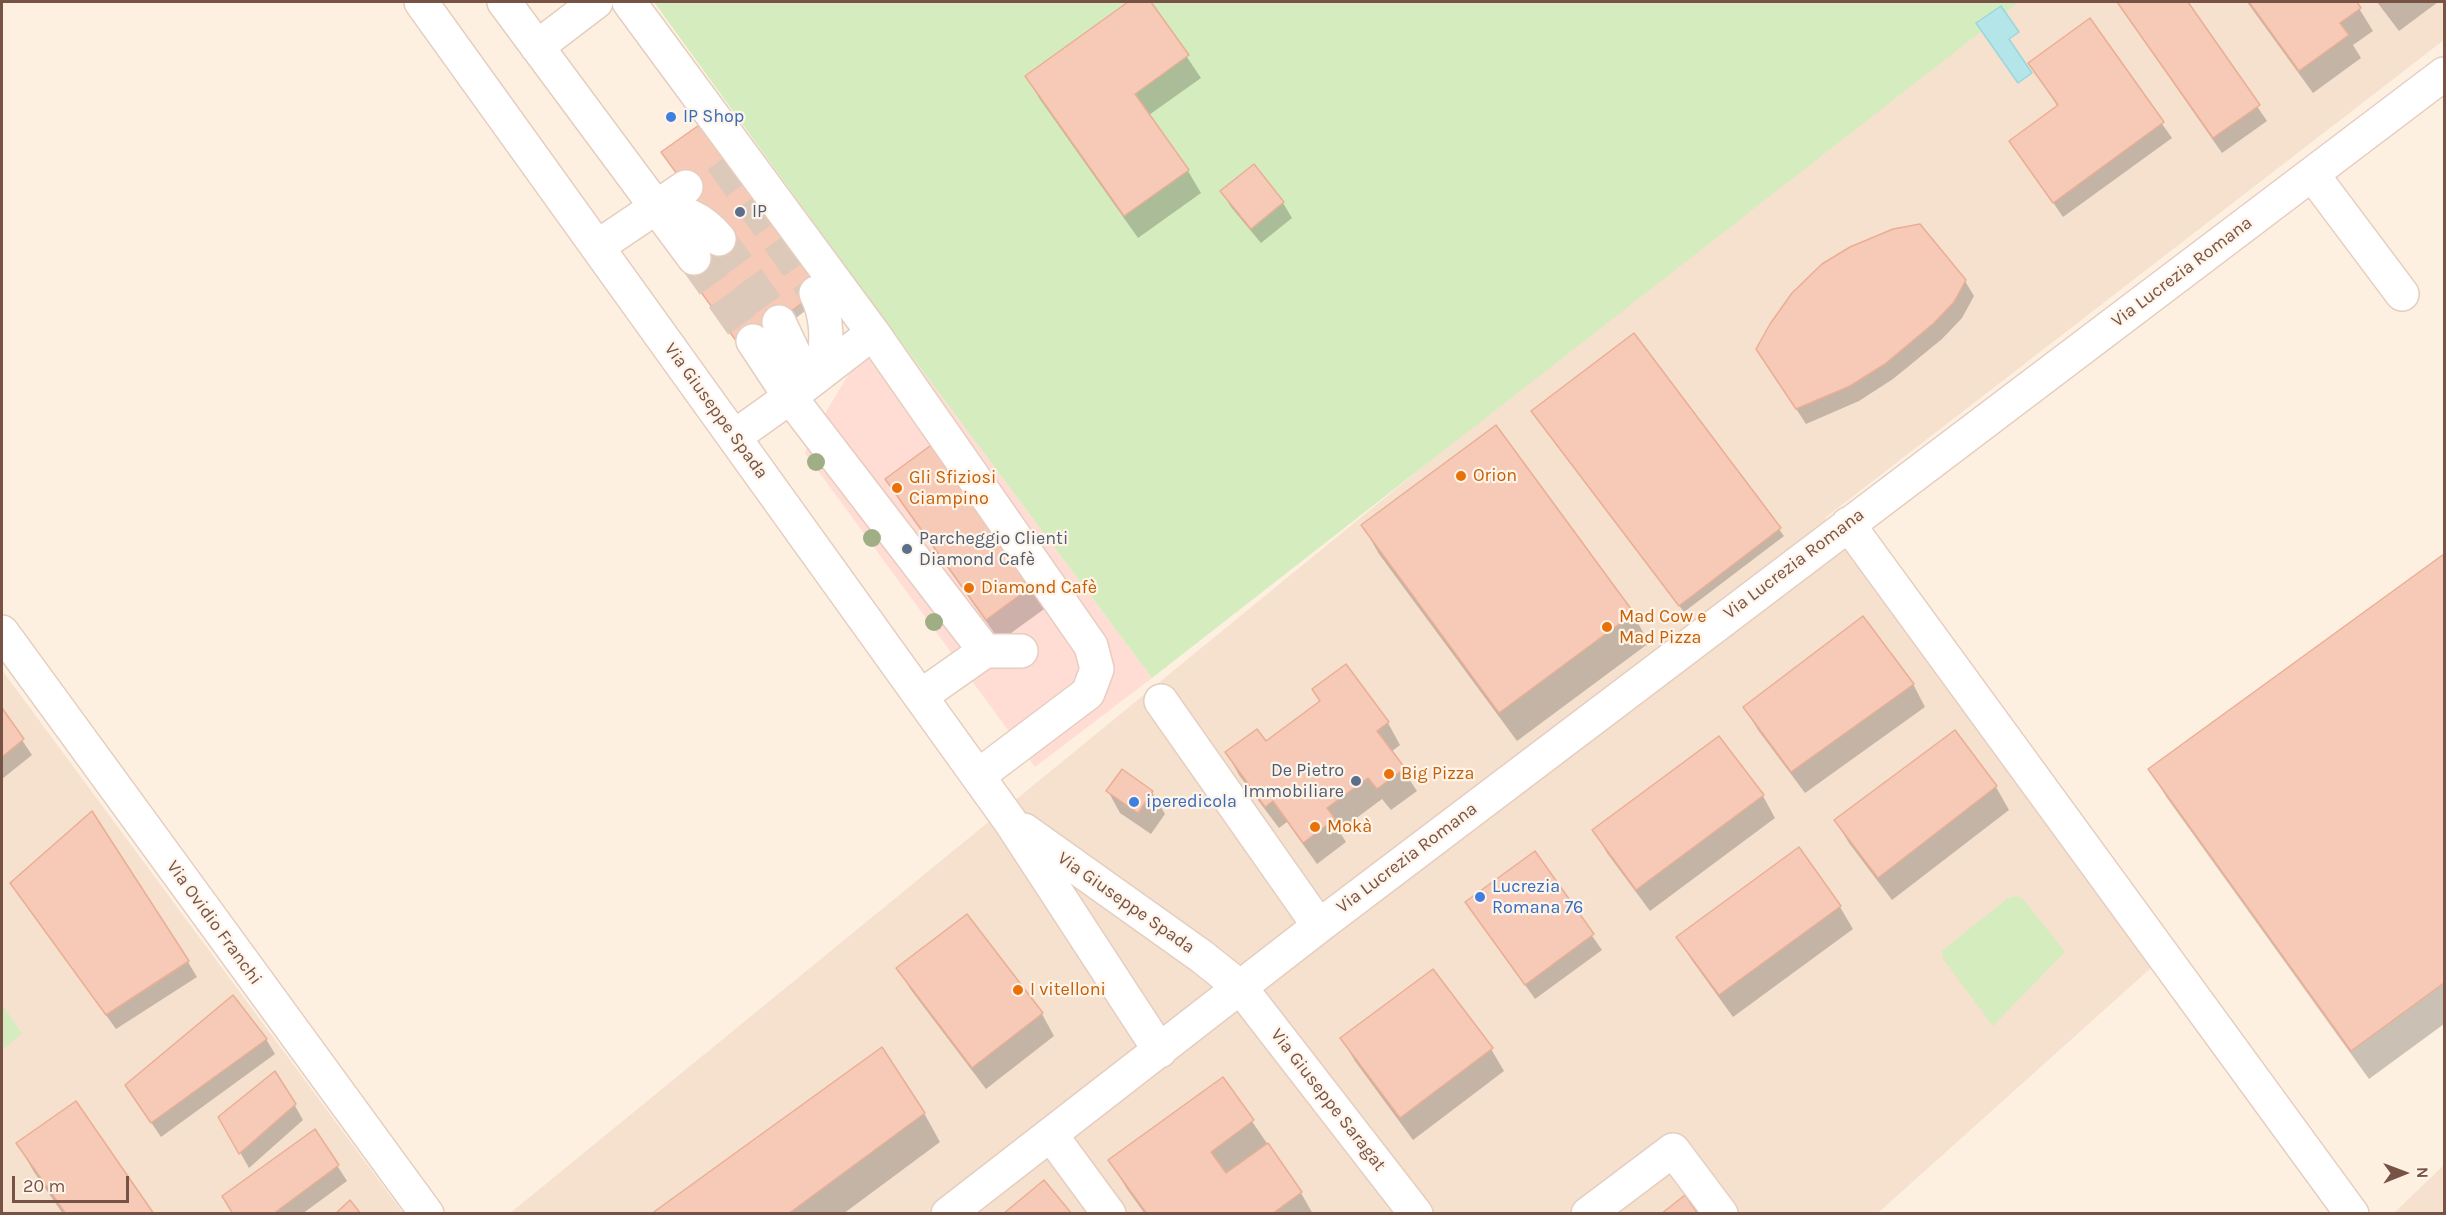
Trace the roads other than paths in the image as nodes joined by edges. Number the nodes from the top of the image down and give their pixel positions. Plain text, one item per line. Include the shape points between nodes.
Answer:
1 (421, 2) edge
2 (504, 2) edge
3 (596, 2) edge
4 (629, 2) edge
5 (537, 47) junction
6 (2445, 74) edge
7 (2312, 174) junction
8 (686, 187) dead end
9 (656, 207) junction
10 (597, 247) junction
11 (707, 249) tunnel mouth
12 (816, 293) tunnel mouth
13 (2402, 294) dead end
14 (779, 322) tunnel mouth
15 (873, 333) junction
16 (753, 341) tunnel mouth
17 (804, 386) junction
18 (734, 437) junction
19 (1848, 524) junction
20 (2, 632) edge
21 (985, 651) junction
22 (1021, 651) dead end
23 (921, 696) junction
24 (1161, 701) dead end
25 (978, 776) junction
26 (1010, 821) junction
27 (1319, 926) junction
28 (1240, 987) junction
29 (1160, 1051) junction
30 (1051, 1135) junction
31 (1589, 1213) edge
32 (428, 1214) edge
33 (948, 1214) edge
34 (1109, 1214) edge
35 (1416, 1214) edge
36 (1720, 1214) edge
37 (2352, 1214) edge

1 - 10 street, Via Giuseppe Spada
2 - 5 street
3 - 5 street
4 - 15 street
5 - 9 street
6 - 7 street, Via Lucrezia Romana
7 - 13 street
7 - 19 street, Via Lucrezia Romana
8 - 9 street
9 - 10 street
9 - 11 street
10 - 18 street, Via Giuseppe Spada
12 - 17 street via 822,304 826,334
14 - 17 street
15 - 17 street
15 - 25 street via 1096,658 1097,669 1088,693
16 - 17 street
17 - 18 street
17 - 21 street
18 - 23 street, Via Giuseppe Spada
19 - 27 street, Via Lucrezia Romana
19 - 37 street
20 - 32 street, Via Ovidio Franchi
21 - 22 street
21 - 23 street
23 - 25 street, Via Giuseppe Spada
24 - 27 street
25 - 26 street, Via Giuseppe Spada
26 - 28 street, Via Giuseppe Spada
26 - 29 street, Via Giuseppe Spada
27 - 28 street, Via Lucrezia Romana
28 - 29 street, Via Lucrezia Romana
28 - 35 street, Via Giuseppe Saragat
29 - 30 street, Via Lucrezia Romana
30 - 33 street, Via Lucrezia Romana
30 - 34 street
31 - 36 street via 1673,1150

